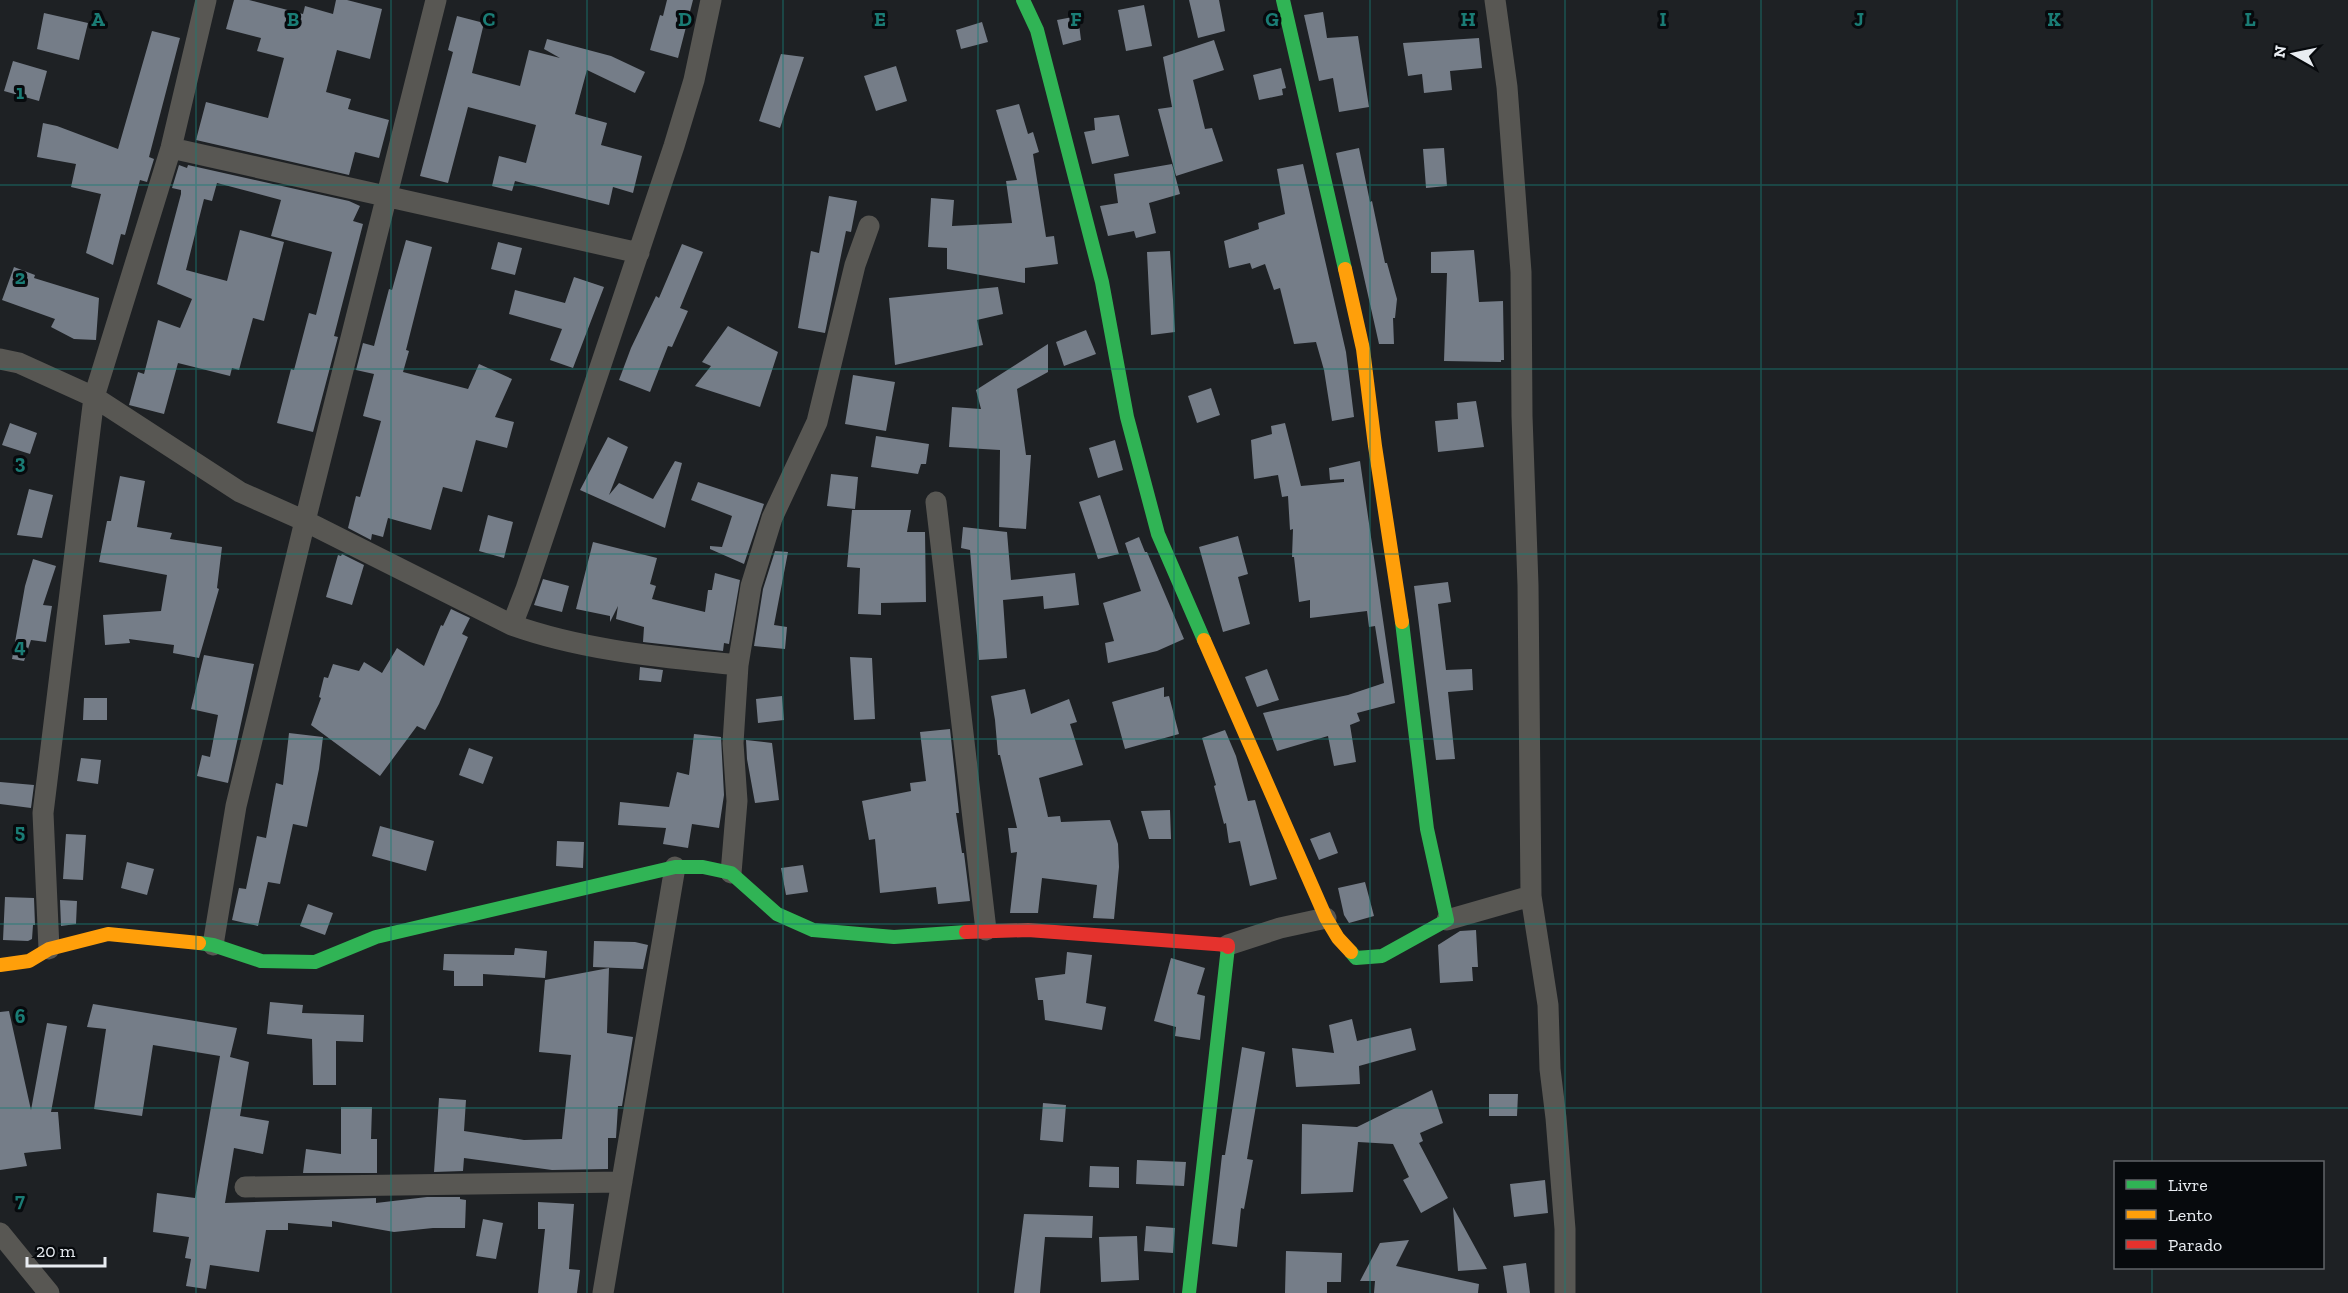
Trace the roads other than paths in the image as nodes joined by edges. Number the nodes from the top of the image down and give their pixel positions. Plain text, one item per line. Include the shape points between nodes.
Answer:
1 (206, 0) edge
2 (436, 0) edge
3 (711, 0) edge
4 (1023, 0) edge
5 (1283, 0) edge
6 (1496, 0) edge
7 (171, 148) junction
8 (386, 198) junction
9 (869, 226) dead end
10 (639, 254) junction
11 (0, 359) edge
12 (94, 397) junction
13 (936, 502) dead end
14 (305, 521) junction
15 (512, 625) junction
16 (738, 665) junction
17 (675, 867) junction
18 (731, 873) junction
19 (1531, 896) junction
20 (1326, 918) junction
21 (1447, 920) junction
22 (986, 930) junction
23 (213, 945) junction
24 (1228, 945) junction
25 (48, 949) junction
26 (0, 966) edge
27 (622, 1182) junction
28 (245, 1187) dead end
29 (0, 1233) edge
30 (49, 1293) edge
31 (603, 1293) edge
32 (1189, 1293) edge
33 (1565, 1293) edge

1 - 7 street
2 - 8 street
3 - 10 street via 694,80
4 - 20 street via 1037,30 1099,270 1127,417 1158,534
5 - 21 street via 1363,349 1405,641 1427,829
6 - 19 street via 1521,272
7 - 8 street
7 - 12 street
8 - 10 street
8 - 14 street
9 - 16 street via 855,265 817,422 771,518 751,586
10 - 15 street
11 - 12 street via 19,363
12 - 14 street via 240,492
12 - 25 street via 43,813
13 - 22 street
14 - 15 street
14 - 23 street via 236,806
15 - 16 street via 547,638 628,653
16 - 18 street via 733,743 737,801
17 - 18 street
17 - 23 street via 376,938 315,962 261,961
17 - 27 street
18 - 22 street via 777,914 813,930 894,937
19 - 21 street
19 - 33 street via 1548,1005 1565,1229
20 - 21 street via 1356,958 1382,956
20 - 24 street
22 - 24 street
23 - 25 street via 108,934
24 - 32 street
25 - 26 street via 29,961
27 - 28 street
27 - 31 street
29 - 30 street

